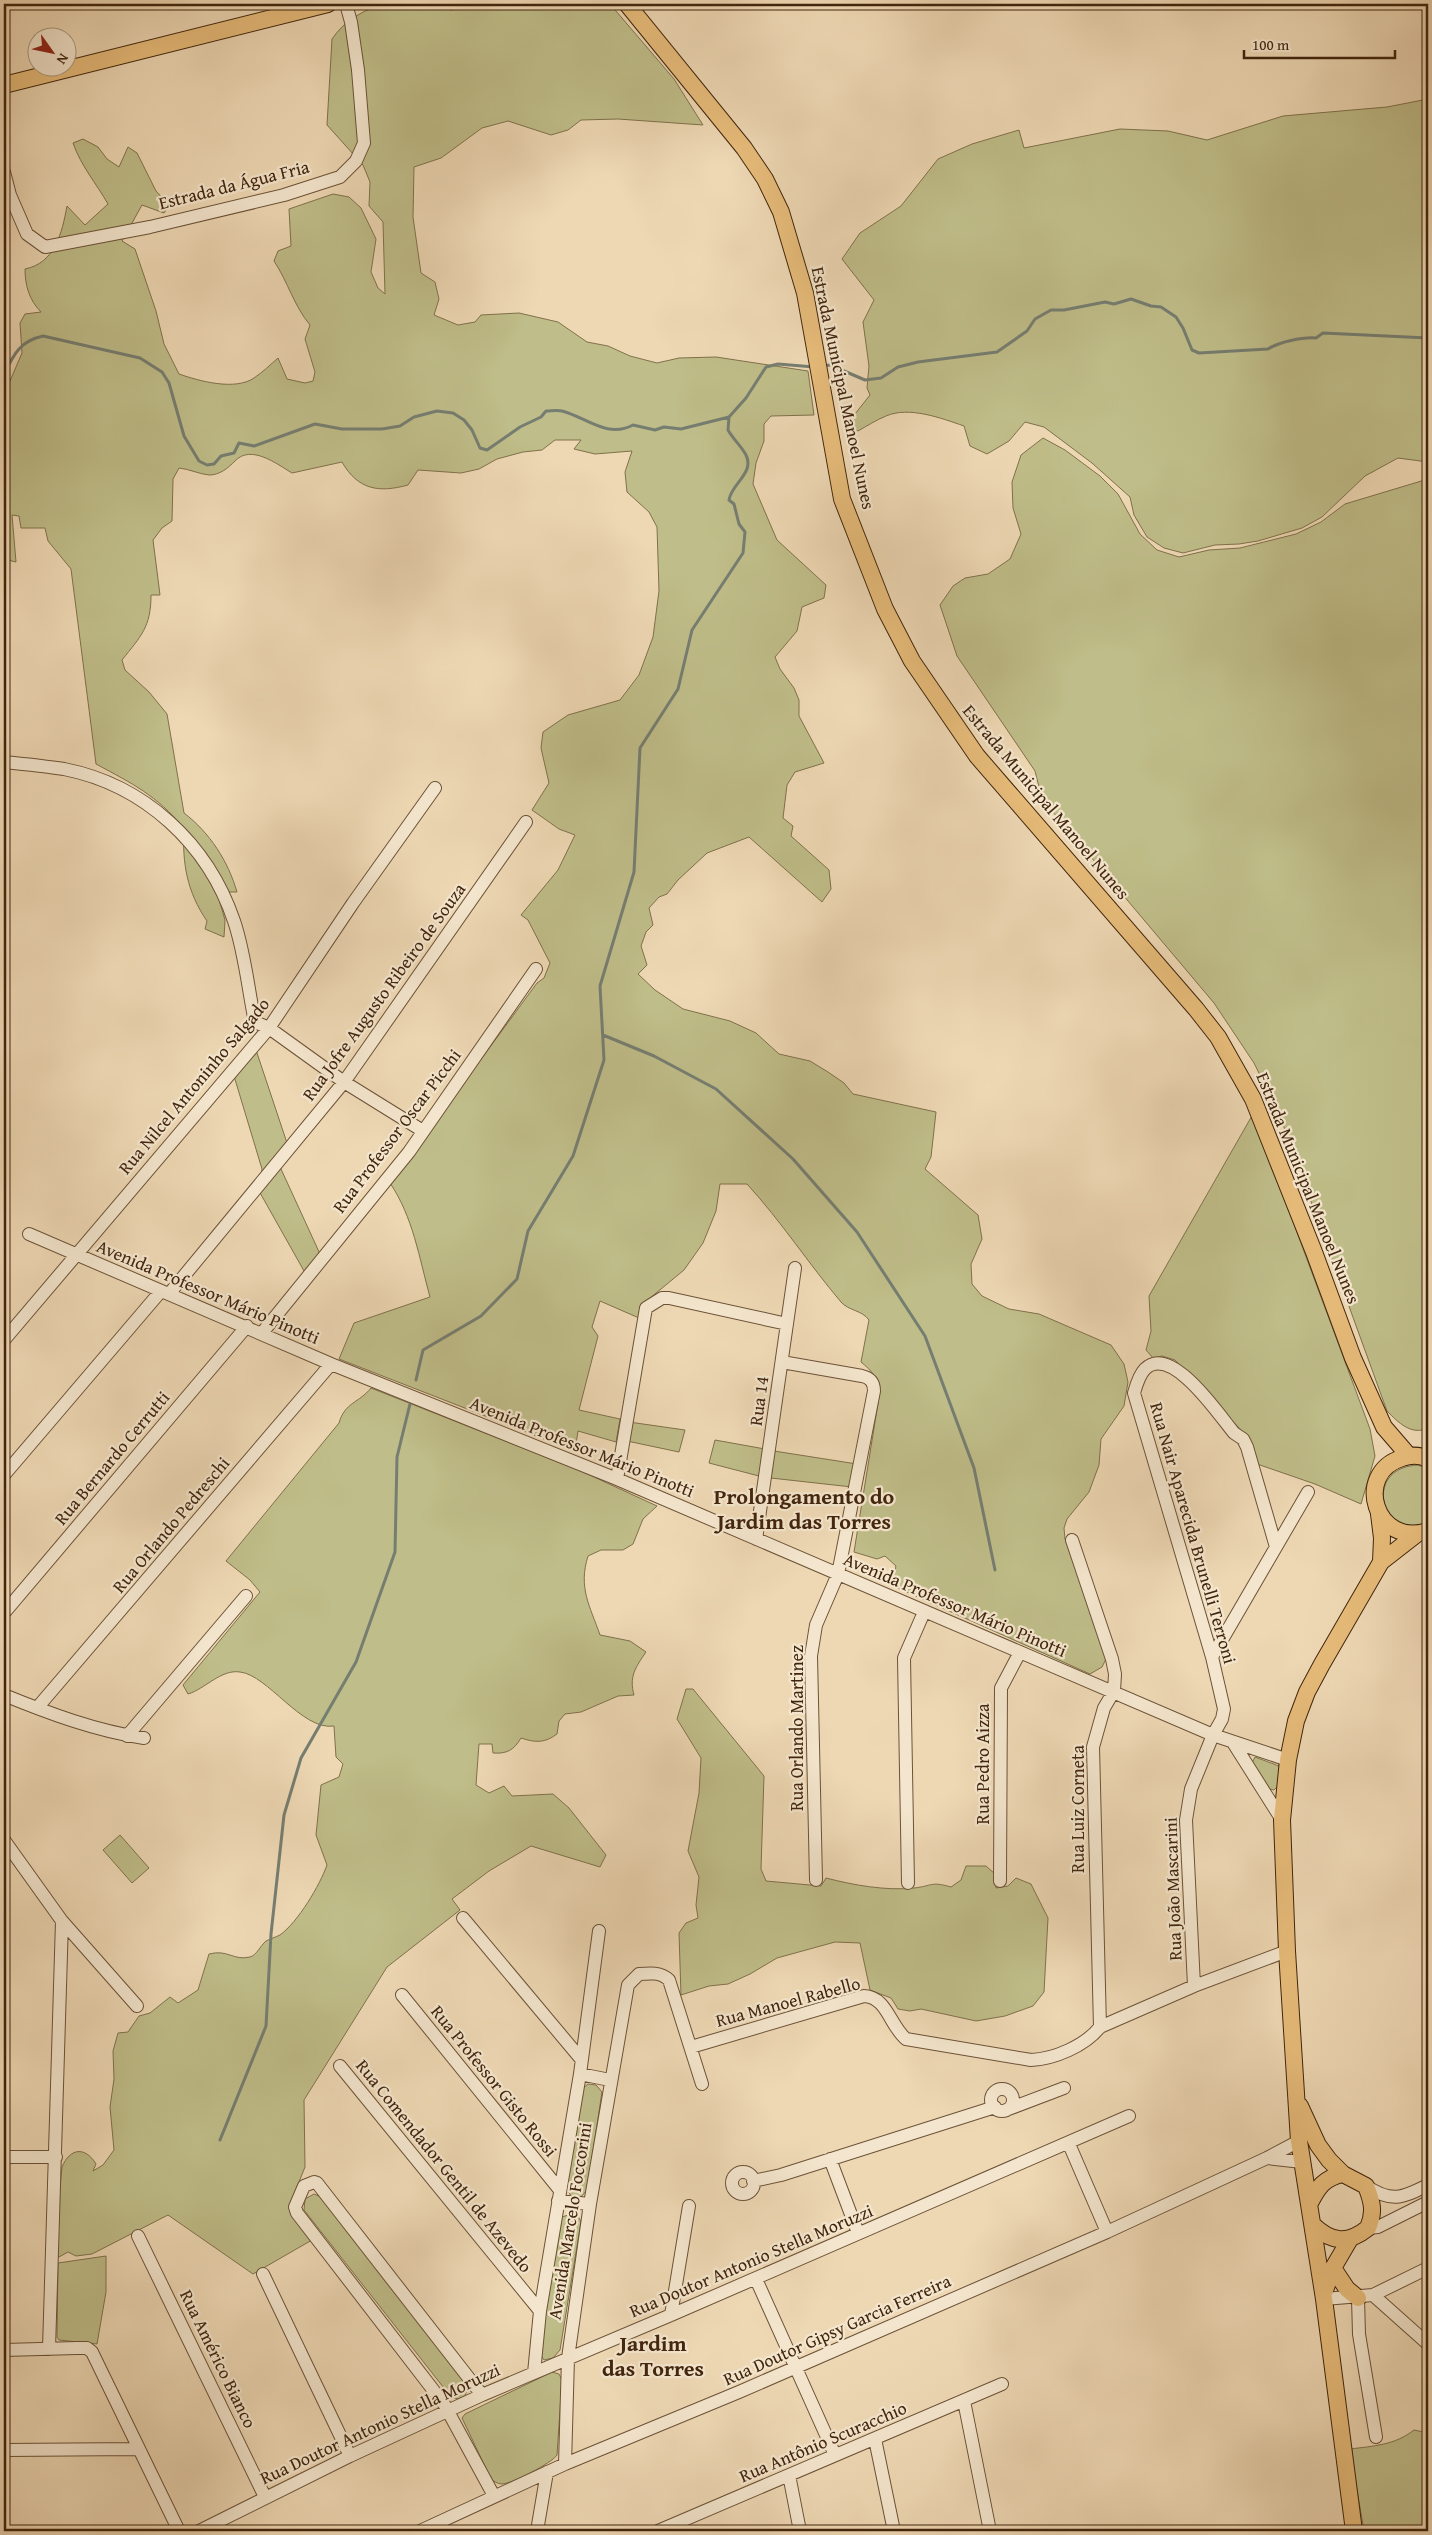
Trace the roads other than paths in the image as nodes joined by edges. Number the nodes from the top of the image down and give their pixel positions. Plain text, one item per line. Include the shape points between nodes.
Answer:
1 (328, 4) edge
2 (346, 4) edge
3 (627, 4) edge
4 (4, 85) edge
5 (4, 172) edge
6 (4, 762) edge
7 (435, 788) dead end
8 (526, 822) dead end
9 (536, 969) dead end
10 (269, 1028) junction
11 (344, 1082) junction
12 (423, 1132) junction
13 (29, 1234) dead end
14 (76, 1255) junction
15 (795, 1268) dead end
16 (165, 1293) junction
17 (787, 1324) junction
18 (247, 1326) junction
19 (262, 1333) junction
20 (4, 1340) edge
21 (782, 1362) junction
22 (331, 1364) junction
23 (1384, 1427) junction
24 (1423, 1457) edge
25 (1383, 1470) junction
26 (4, 1475) edge
27 (617, 1479) junction
28 (1308, 1492) dead end
29 (1379, 1514) junction
30 (1423, 1533) edge
31 (756, 1539) junction
32 (1072, 1540) dead end
33 (1276, 1547) junction
34 (1381, 1562) junction
35 (838, 1574) junction
36 (246, 1596) dead end
37 (4, 1612) edge
38 (924, 1612) junction
39 (1020, 1652) junction
40 (1212, 1656) junction
41 (1114, 1691) junction
42 (4, 1696) edge
43 (37, 1708) junction
44 (1213, 1735) junction
45 (127, 1736) junction
46 (144, 1738) dead end
47 (1234, 1744) junction
48 (1288, 1760) junction
49 (1282, 1820) junction
50 (4, 1840) edge
51 (816, 1880) dead end
52 (1000, 1881) dead end
53 (908, 1884) dead end
54 (463, 1918) dead end
55 (62, 1920) junction
56 (599, 1931) dead end
57 (1287, 1951) junction
58 (1194, 1986) junction
59 (402, 1995) dead end
60 (137, 2006) dead end
61 (1100, 2027) junction
62 (691, 2047) junction
63 (581, 2059) junction
64 (340, 2066) dead end
65 (580, 2074) junction
66 (610, 2080) junction
67 (702, 2084) dead end
68 (1064, 2088) dead end
69 (1007, 2090) junction
70 (1296, 2097) junction
71 (1036, 2098) junction
72 (1000, 2108) junction
73 (1129, 2116) dead end
74 (1299, 2140) junction
75 (1069, 2144) junction
76 (1318, 2145) junction
77 (4, 2157) edge
78 (56, 2157) junction
79 (834, 2158) junction
80 (1267, 2158) junction
81 (1302, 2162) junction
82 (1343, 2174) junction
83 (753, 2181) dead end
84 (1428, 2185) edge
85 (1366, 2186) junction
86 (558, 2195) junction
87 (1428, 2202) edge
88 (1310, 2203) junction
89 (590, 2204) junction
90 (689, 2206) dead end
91 (1313, 2225) junction
92 (1368, 2228) junction
93 (862, 2232) junction
94 (1107, 2232) junction
95 (138, 2236) dead end
96 (1350, 2239) junction
97 (1333, 2268) junction
98 (1428, 2268) edge
99 (263, 2274) dead end
100 (756, 2279) junction
101 (1365, 2296) junction
102 (1324, 2297) junction
103 (540, 2311) junction
104 (671, 2315) junction
105 (1428, 2344) edge
106 (50, 2349) junction
107 (4, 2350) edge
108 (568, 2358) junction
109 (794, 2367) junction
110 (534, 2373) junction
111 (1002, 2384) dead end
112 (482, 2395) junction
113 (964, 2401) junction
114 (448, 2410) junction
115 (1376, 2437) dead end
116 (875, 2439) junction
117 (139, 2449) junction
118 (4, 2450) edge
119 (835, 2455) junction
120 (350, 2456) junction
121 (565, 2464) junction
122 (547, 2472) junction
123 (789, 2475) junction
124 (494, 2496) junction
125 (265, 2497) junction
126 (179, 2531) edge
127 (199, 2531) edge
128 (420, 2531) edge
129 (537, 2531) edge
130 (658, 2531) edge
131 (800, 2531) edge
132 (894, 2531) edge
133 (990, 2531) edge
134 (1354, 2531) edge

1 - 4 main road
2 - 5 street, Estrada da Água Fria via 358,70 364,143 356,161 340,177 284,195 150,227 45,247 27,234
3 - 23 main road, Estrada Municipal Manoel Nunes via 744,148 765,179 781,212 805,293 842,499 885,609 912,661 977,756 1196,1009 1235,1065 1267,1132 1353,1358
6 - 10 street via 65,769 115,785 149,803 181,832 217,883 234,922 255,1022
7 - 10 street, Rua Nilcel Antoninho Salgado via 352,903
8 - 11 street, Rua Jofre Augusto Ribeiro de Souza
9 - 12 street, Rua Professor Oscar Picchi
10 - 11 street
10 - 14 street, Rua Nilcel Antoninho Salgado
11 - 12 street
11 - 16 street, Rua Jofre Augusto Ribeiro de Souza
12 - 19 street, Rua Professor Oscar Picchi
13 - 14 street, Avenida Professor Mário Pinotti
14 - 16 street, Avenida Professor Mário Pinotti
14 - 20 street, Rua Nilcel Antoninho Salgado
15 - 17 street, Rua 14
16 - 18 street, Avenida Professor Mário Pinotti
16 - 26 street, Rua Jofre Augusto Ribeiro de Souza
17 - 21 street, Rua 14
17 - 27 street via 669,1298 650,1304 644,1315
18 - 19 street, Avenida Professor Mário Pinotti
18 - 37 street, Rua Bernardo Cerrutti
19 - 22 street, Avenida Professor Mário Pinotti
21 - 31 street, Rua 14
21 - 35 street, Rua Orlando Martinez via 868,1378 874,1384
22 - 27 street, Avenida Professor Mário Pinotti
22 - 43 street, Rua Orlando Pedreschi
23 - 24 main road, Estrada Municipal Manoel Nunes
23 - 25 main road, Estrada Municipal Manoel Nunes
24 - 25 main road via 1395,1460
25 - 29 main road, Estrada Municipal Manoel Nunes via 1376,1484 1374,1499
27 - 31 street, Avenida Professor Mário Pinotti
28 - 33 street
29 - 30 main road via 1388,1526 1402,1533
29 - 34 main road, Estrada Municipal Manoel Nunes
30 - 34 main road
31 - 35 street, Avenida Professor Mário Pinotti
32 - 41 street, Rua Luiz Corneta via 1112,1658
33 - 40 street
33 - 40 street, Rua Nair Aparecida Brunelli Terroni via 1247,1447 1180,1371 1163,1362 1150,1365 1144,1370 1134,1394
34 - 48 main road via 1307,1692 1296,1721
35 - 38 street, Avenida Professor Mário Pinotti
35 - 51 street, Rua Orlando Martinez via 816,1625 811,1656
36 - 45 street
38 - 39 street, Avenida Professor Mário Pinotti
38 - 53 street via 904,1658
39 - 41 street, Avenida Professor Mário Pinotti
39 - 52 street, Rua Pedro Aizza via 1001,1688
40 - 44 street, Rua Nair Aparecida Brunelli Terroni via 1224,1709
41 - 44 street, Avenida Professor Mário Pinotti
41 - 61 street, Rua Luiz Corneta via 1104,1708 1093,1747
42 - 43 street
43 - 45 street
44 - 47 street, Avenida Professor Mário Pinotti
44 - 58 street, Rua João Mascarini via 1191,1789 1186,1820
45 - 46 street
47 - 48 street, Avenida Professor Mário Pinotti
47 - 49 street
48 - 49 main road
49 - 57 main road
50 - 55 street
54 - 63 street
55 - 60 street
55 - 78 street
56 - 63 street, Avenida Marcelo Foccorini
57 - 58 street
57 - 70 main road
58 - 61 street
59 - 86 street, Rua Professor Gisto Rossi
61 - 62 street, Rua Manoel Rabello via 1080,2043 1051,2057 1030,2060 906,2039 880,2001 864,1996
62 - 66 street, Avenida Marcelo Foccorini via 674,1990 666,1976 639,1974 628,1985
62 - 67 street
63 - 65 street, Avenida Marcelo Foccorini
64 - 103 street, Rua Comendador Gentil de Azevedo
65 - 66 street
65 - 86 street, Avenida Marcelo Foccorini
66 - 89 street, Avenida Marcelo Foccorini
68 - 71 street
69 - 71 street
69 - 72 street via 1013,2100
69 - 72 street via 999,2089 993,2095
70 - 74 main road
70 - 76 main road
71 - 72 street
72 - 79 street
73 - 75 street, Rua Doutor Antonio Stella Moruzzi
74 - 76 main road
74 - 80 street, Rua Doutor Gipsy Garcia Ferreira
74 - 81 main road
75 - 93 street, Rua Doutor Antonio Stella Moruzzi
75 - 94 street
76 - 82 main road
77 - 78 street
78 - 106 street
79 - 83 street
79 - 93 street
80 - 81 street
80 - 94 street, Rua Doutor Gipsy Garcia Ferreira
81 - 88 main road
82 - 85 main road
82 - 88 main road via 1318,2186
84 - 85 street via 1408,2195 1390,2198
85 - 92 main road via 1373,2212
86 - 89 street
86 - 103 street, Avenida Marcelo Foccorini
87 - 92 street via 1378,2227
88 - 91 main road
89 - 108 street, Avenida Marcelo Foccorini
90 - 104 street
91 - 96 main road via 1333,2239
91 - 102 main road
92 - 96 main road
93 - 100 street, Rua Doutor Antonio Stella Moruzzi
94 - 109 street, Rua Doutor Gipsy Garcia Ferreira
95 - 125 street, Rua Américo Bianco
96 - 97 main road
97 - 101 main road via 1347,2289
97 - 102 main road
98 - 101 street
99 - 120 street
100 - 104 street, Rua Doutor Antonio Stella Moruzzi
100 - 109 street
101 - 102 street
101 - 105 street
101 - 115 street via 1359,2334
102 - 134 main road
103 - 110 street, Avenida Marcelo Foccorini
104 - 108 street, Rua Doutor Antonio Stella Moruzzi
106 - 107 street
106 - 117 street via 87,2348 92,2352
108 - 110 street, Rua Doutor Antonio Stella Moruzzi
108 - 121 street, Avenida Marcelo Foccorini
109 - 119 street
109 - 121 street, Rua Doutor Gipsy Garcia Ferreira
110 - 112 street, Rua Doutor Antonio Stella Moruzzi
111 - 113 street, Rua Antônio Scuracchio
112 - 114 street, Rua Doutor Antonio Stella Moruzzi
112 - 114 street via 318,2183 304,2186 295,2207 297,2213
113 - 116 street, Rua Antônio Scuracchio
113 - 133 street
114 - 120 street, Rua Doutor Antonio Stella Moruzzi
114 - 124 street
116 - 119 street, Rua Antônio Scuracchio
116 - 132 street
117 - 118 street
117 - 126 street
119 - 123 street, Rua Antônio Scuracchio
120 - 125 street, Rua Doutor Antonio Stella Moruzzi
121 - 122 street, Rua Doutor Gipsy Garcia Ferreira
122 - 124 street, Rua Doutor Gipsy Garcia Ferreira
122 - 129 street
123 - 130 street, Rua Antônio Scuracchio
123 - 131 street
124 - 128 street, Rua Doutor Gipsy Garcia Ferreira
125 - 127 street, Rua Doutor Antonio Stella Moruzzi

